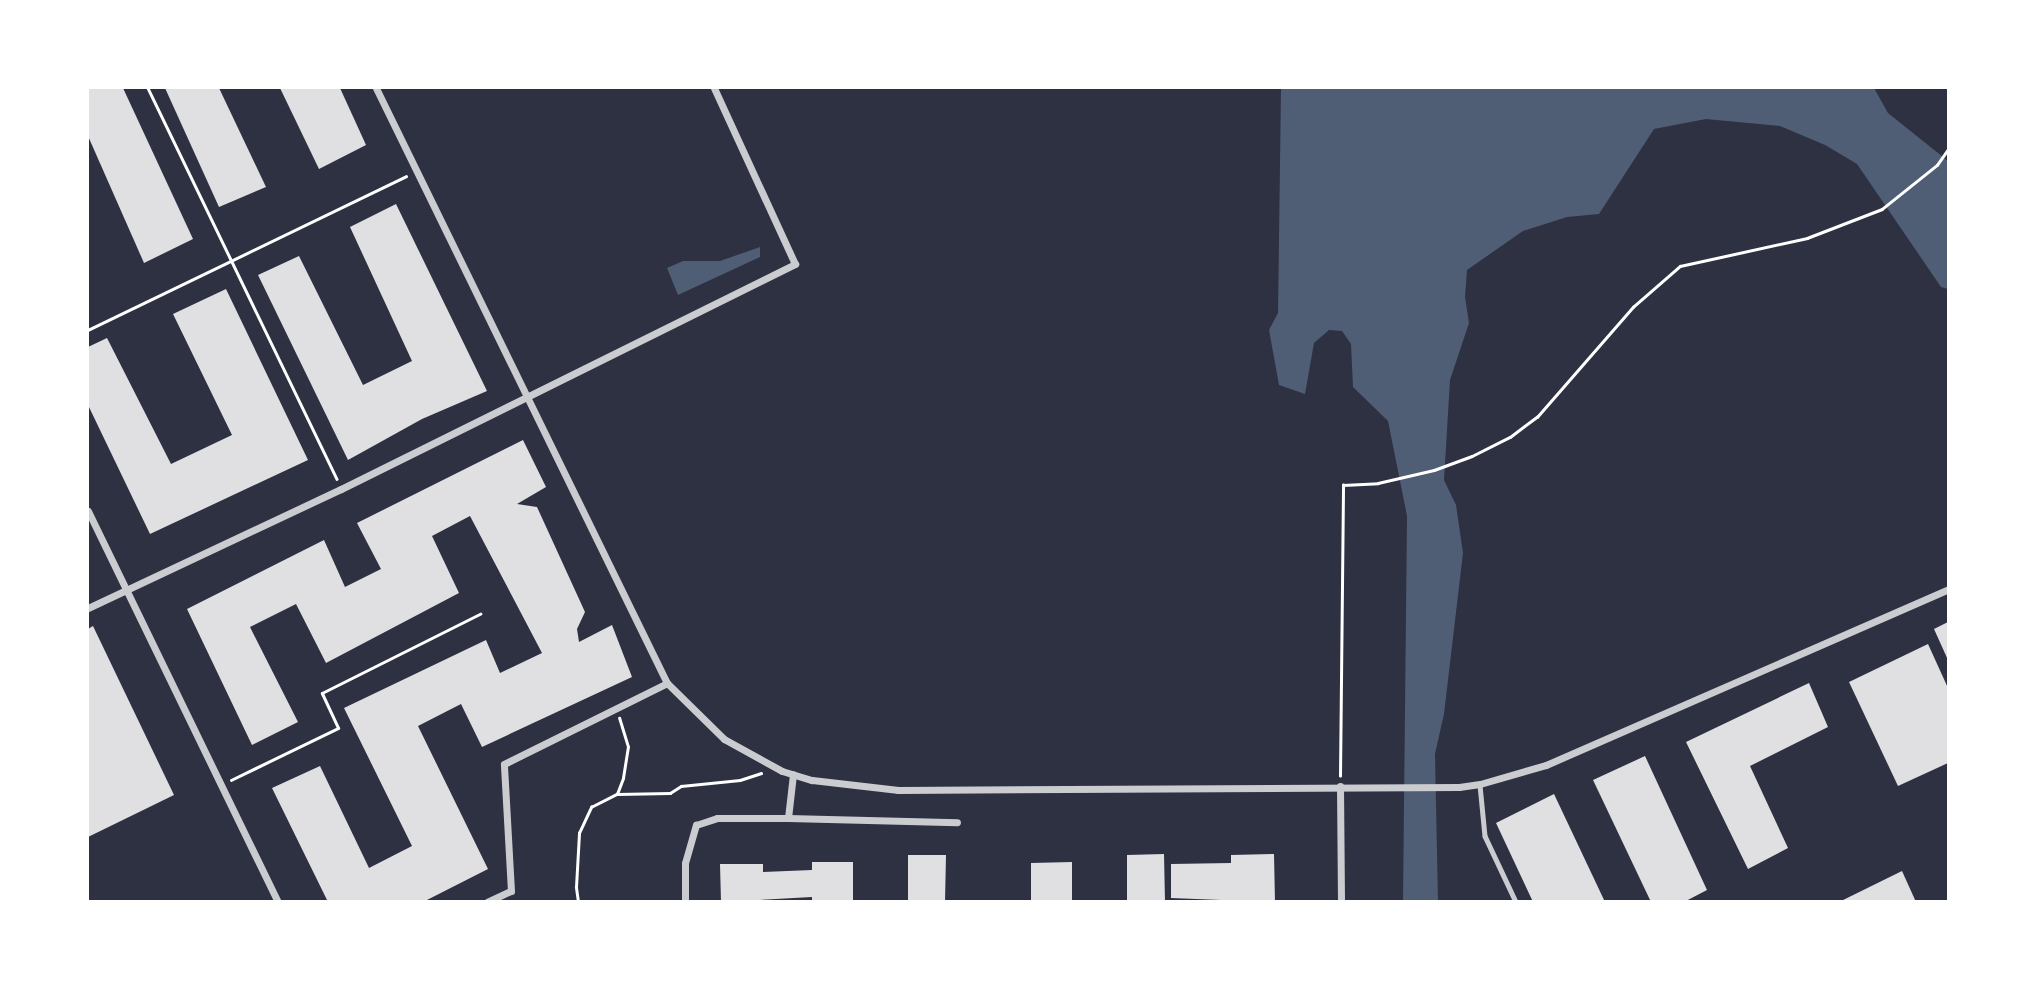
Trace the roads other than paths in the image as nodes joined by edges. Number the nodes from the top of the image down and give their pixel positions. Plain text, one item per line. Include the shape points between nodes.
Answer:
1 (376, 88) edge
2 (714, 88) edge
3 (527, 397) junction
4 (88, 511) edge
5 (126, 589) junction
6 (1948, 589) edge
7 (88, 608) edge
8 (667, 682) junction
9 (793, 774) junction
10 (1480, 784) junction
11 (1340, 786) junction
12 (788, 818) junction
13 (957, 822) dead end
14 (278, 901) edge
15 (487, 901) edge
16 (685, 901) edge
17 (1340, 901) edge
18 (1516, 901) edge

1 - 3 street
2 - 3 street via 795,264
3 - 5 street
3 - 8 street
4 - 5 street
5 - 7 street
5 - 14 street
6 - 10 street via 1546,765
8 - 9 street via 724,739
8 - 15 street via 504,764 511,891
9 - 11 street via 898,790
9 - 12 street
10 - 11 street
10 - 18 lane via 1485,836
11 - 17 street
12 - 13 street
12 - 16 street via 717,818 696,825 685,863

